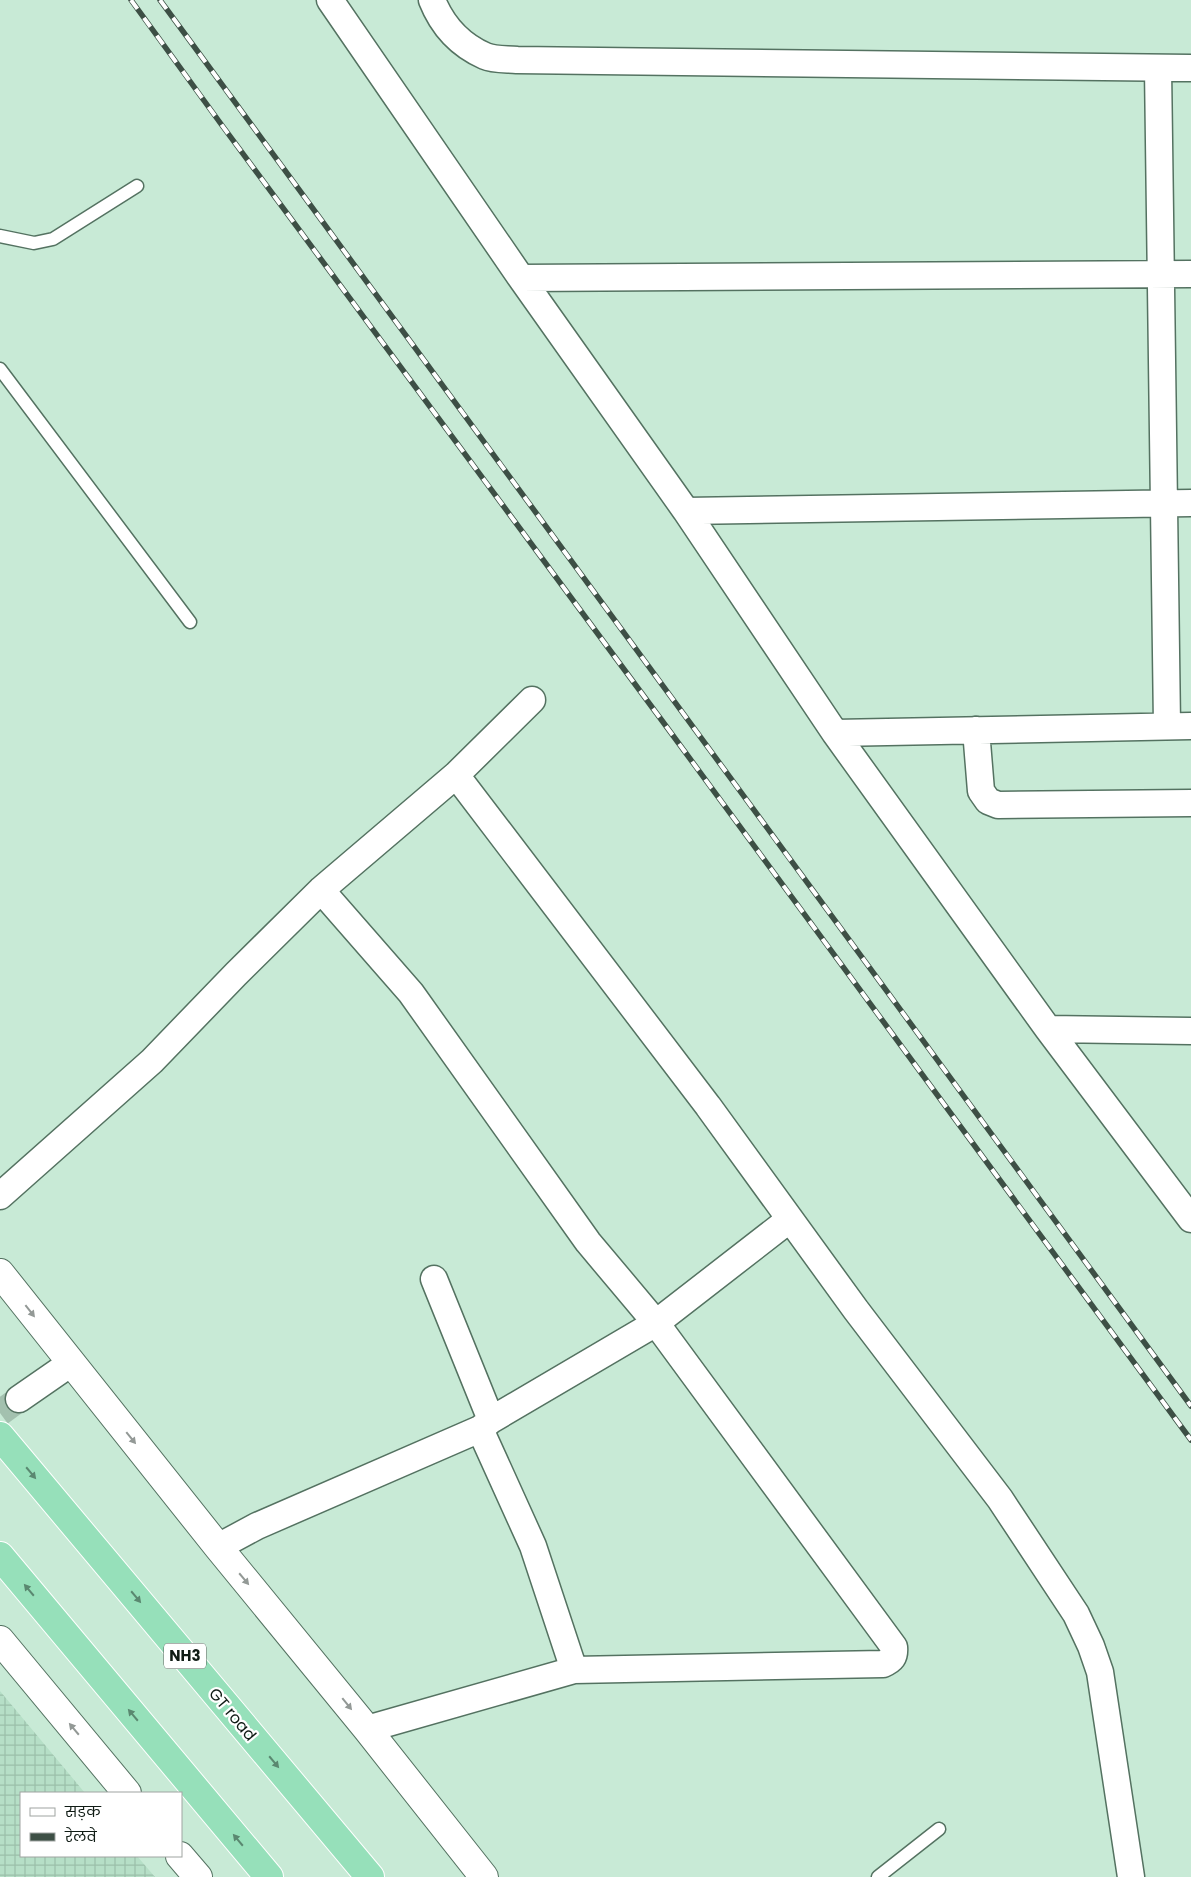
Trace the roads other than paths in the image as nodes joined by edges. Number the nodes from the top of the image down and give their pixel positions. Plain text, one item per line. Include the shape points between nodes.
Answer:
1 (330, 0) edge
2 (432, 0) edge
3 (1158, 68) junction
4 (1191, 68) edge
5 (137, 186) dead end
6 (0, 236) edge
7 (1191, 274) edge
8 (1160, 275) junction
9 (521, 278) junction
10 (0, 369) edge
11 (1165, 502) junction
12 (1191, 503) edge
13 (686, 511) junction
14 (190, 622) dead end
15 (532, 700) dead end
16 (1179, 726) edge
17 (976, 730) junction
18 (834, 733) junction
19 (456, 775) junction
20 (1191, 804) edge
21 (321, 890) junction
22 (1048, 1029) junction
23 (1191, 1031) edge
24 (0, 1196) edge
25 (790, 1219) junction
26 (1191, 1219) edge
27 (0, 1273) edge
28 (434, 1279) dead end
29 (656, 1323) junction
30 (71, 1364) junction
31 (19, 1400) tunnel mouth
32 (486, 1425) junction
33 (0, 1436) edge
34 (218, 1547) junction
35 (0, 1556) edge
36 (0, 1640) edge
37 (574, 1670) junction
38 (367, 1728) junction
39 (126, 1792) edge
40 (939, 1829) dead end
41 (181, 1857) edge
42 (198, 1877) edge
43 (269, 1877) edge
44 (370, 1877) edge
45 (484, 1877) edge
46 (878, 1877) edge
47 (1131, 1877) edge

1 - 9 street
2 - 3 street via 448,30 465,44 486,56 516,60
3 - 4 street
3 - 8 street
5 - 6 lane via 53,239 34,243
7 - 8 street
8 - 9 street
8 - 11 street
9 - 13 street
10 - 14 lane
11 - 12 street
11 - 13 street
11 - 16 street
13 - 18 street
15 - 19 street
16 - 17 street
17 - 18 street
17 - 20 street via 981,790 988,801 998,805
18 - 22 street
19 - 21 street
19 - 25 street
21 - 24 street via 152,1061
21 - 29 street via 411,993 588,1242
22 - 23 street
22 - 26 street
25 - 29 street
25 - 47 street via 1000,1500 1076,1614 1100,1672
27 -> 30 main road
28 - 32 street
29 - 32 street
29 - 37 street via 894,1647 894,1657 883,1664
30 - 31 street
30 -> 34 main road
32 - 34 street via 257,1526
32 - 37 street via 533,1546
33 -> 44 highway, GT road / NH3
34 -> 38 main road
43 -> 35 highway
39 -> 36 main road
37 - 38 street
38 - 45 main road
40 - 46 lane
41 - 42 main road

